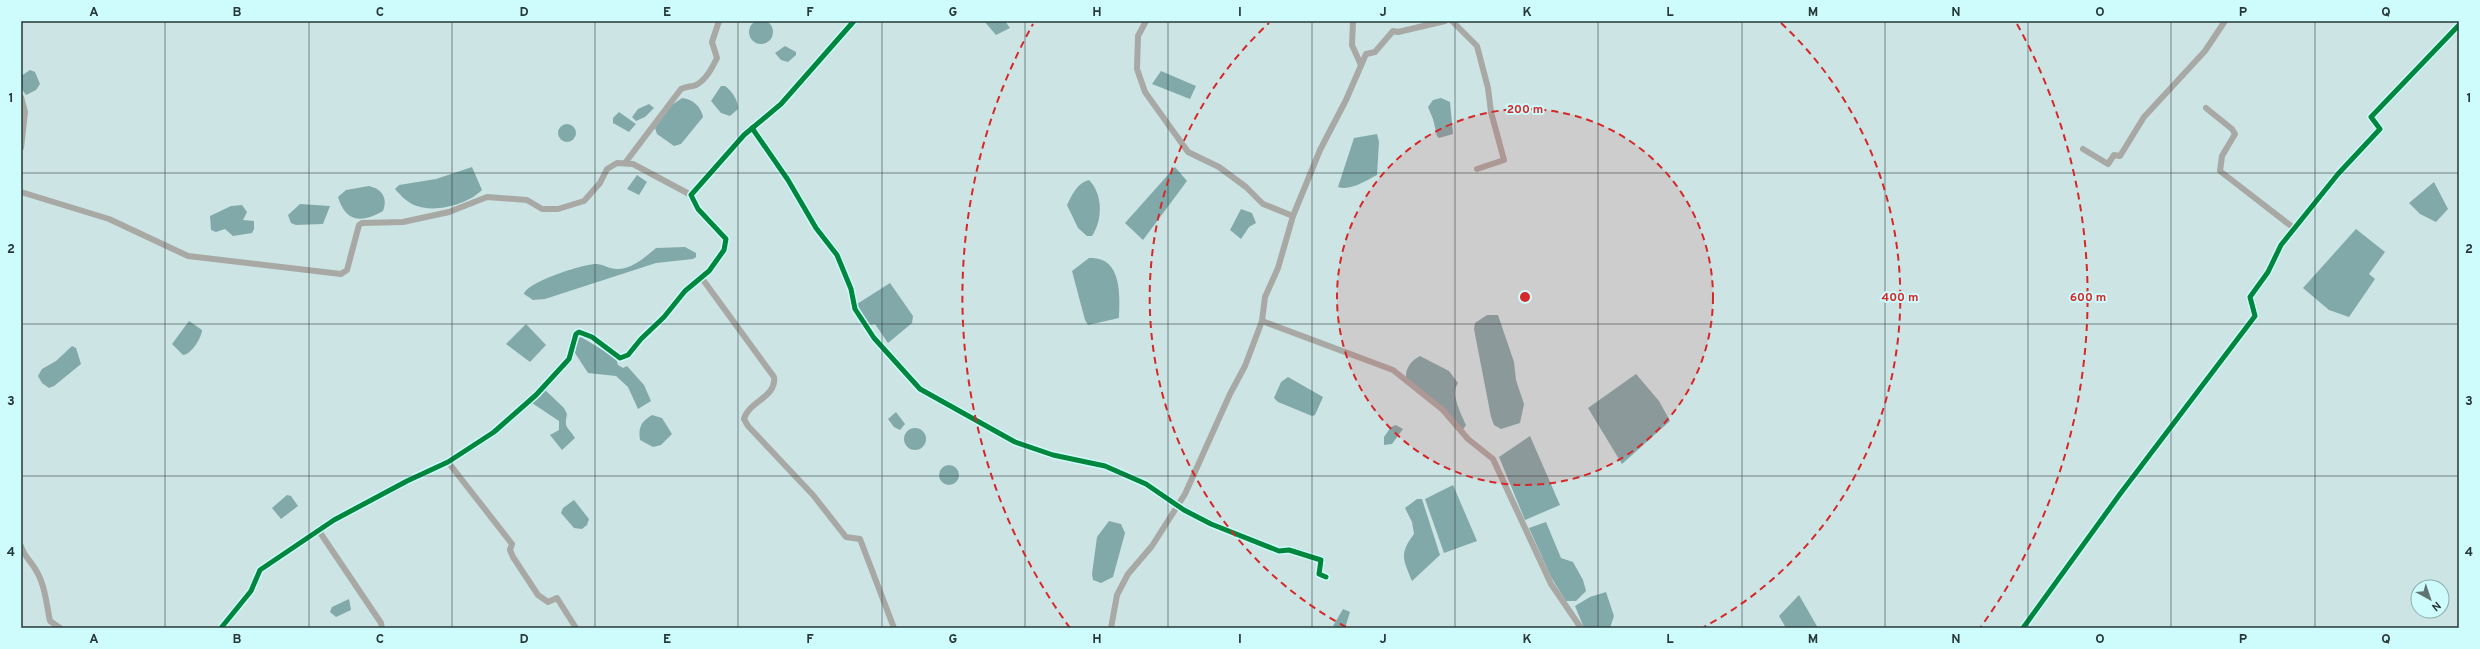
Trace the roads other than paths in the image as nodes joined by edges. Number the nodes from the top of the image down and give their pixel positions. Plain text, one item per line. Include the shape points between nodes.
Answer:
1 (719, 21) edge
2 (854, 21) edge
3 (1146, 21) edge
4 (1353, 21) edge
5 (1445, 21) edge
6 (1452, 21) edge
7 (2225, 21) edge
8 (2459, 25) edge
9 (1361, 65) junction
10 (21, 97) edge
11 (2206, 108) dead end
12 (752, 128) junction
13 (21, 148) edge
14 (2083, 149) dead end
15 (626, 163) junction
16 (1477, 169) dead end
17 (21, 192) edge
18 (691, 195) junction
19 (1293, 216) junction
20 (2295, 229) junction
21 (701, 277) junction
22 (1262, 321) junction
23 (448, 462) junction
24 (1178, 505) junction
25 (319, 531) junction
26 (21, 546) edge
27 (1326, 578) dead end
28 (60, 628) edge
29 (221, 628) edge
30 (382, 628) edge
31 (576, 628) edge
32 (894, 628) edge
33 (1110, 628) edge
34 (1582, 628) edge
35 (2023, 628) edge

1 - 15 street via 712,42 717,58 712,68 703,81 681,89
2 - 12 street via 781,104
3 - 19 street via 1138,36 1137,69 1145,92 1188,152 1219,168 1246,187 1263,204
4 - 9 street via 1352,45
5 - 9 street via 1390,32 1375,52 1366,54
6 - 16 street via 1477,46 1504,160
7 - 14 street via 2205,51 2144,117 2120,156 2114,155 2108,164
8 - 20 street via 2377,108 2371,117 2380,129 2338,174
9 - 19 street via 1320,150
10 - 13 street via 25,112
11 - 20 street via 2232,129 2234,134 2222,156 2220,171
12 - 18 street
12 - 24 street via 788,180 816,228 837,254 851,289 855,309 874,338 920,389 1015,442 1053,455 1105,466 1146,484
15 - 17 street via 617,163 607,169 600,184 584,201 558,208 542,209 527,200 487,198 449,212 403,222 362,223 359,225 347,270 341,274 188,256 108,219
15 - 18 street via 660,177
18 - 21 street via 698,209 726,239 724,250 717,262
19 - 22 street via 1278,268 1265,297
20 - 35 street via 2282,245 2268,272 2250,297 2255,316 2120,494
21 - 23 street via 624,357 620,358 592,337 579,332 576,334 568,359 536,395 494,432
21 - 32 street via 774,377 775,384 772,389 746,411 744,419 813,495 846,537 860,539
22 - 24 street via 1245,366
22 - 34 street via 1393,370 1443,410 1468,439 1493,459 1551,584
23 - 25 street via 407,481
23 - 31 street via 512,544 510,550 513,556 538,595 548,602 557,598
24 - 27 street via 1212,524 1279,550 1288,550 1322,560 1319,574
24 - 33 street via 1152,546 1128,574 1117,595
25 - 29 street via 260,570 251,591
25 - 30 street via 381,622
26 - 28 street via 44,587 50,620

